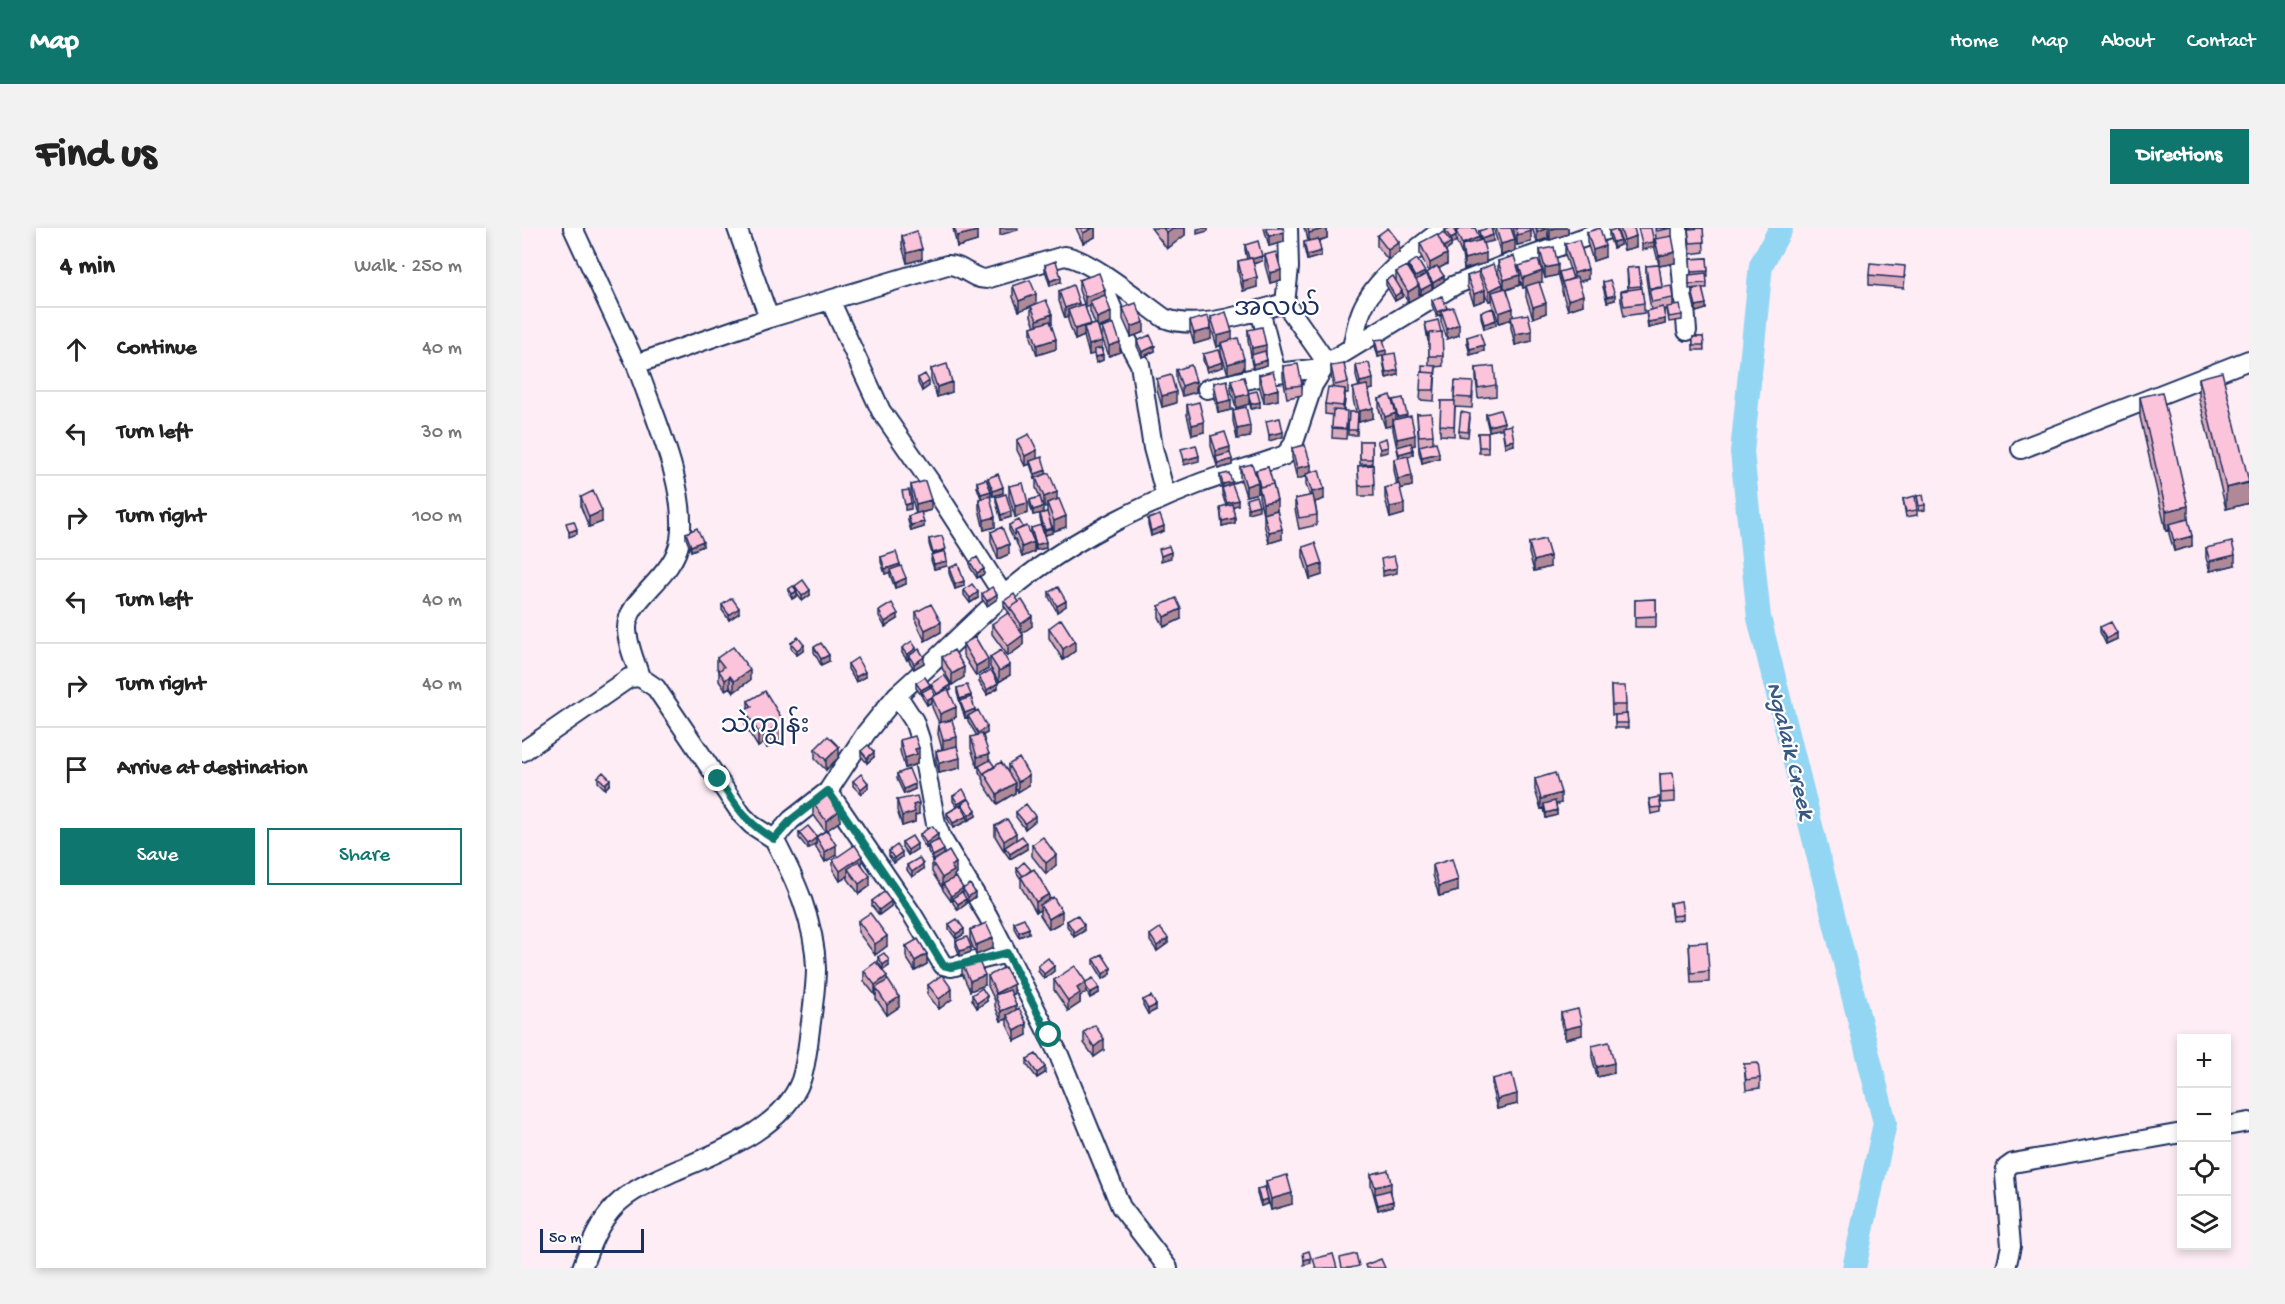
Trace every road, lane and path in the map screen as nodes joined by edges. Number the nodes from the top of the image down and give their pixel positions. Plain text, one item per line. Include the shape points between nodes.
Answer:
1 (573, 228) edge
2 (737, 228) edge
3 (1288, 228) edge
4 (1444, 228) edge
5 (1611, 228) edge
6 (1678, 228) edge
7 (1096, 271) junction
8 (1285, 303) junction
9 (833, 307) junction
10 (1260, 310) junction
11 (768, 318) junction
12 (1687, 331) dead end
13 (1352, 347) junction
14 (2249, 360) edge
15 (636, 364) junction
16 (1325, 365) junction
17 (1276, 373) junction
18 (1207, 389) dead end
19 (2021, 449) dead end
20 (1166, 497) junction
21 (1004, 596) junction
22 (640, 677) junction
23 (897, 695) junction
24 (522, 752) edge
25 (828, 791) junction
26 (774, 839) junction
27 (1007, 953) junction
28 (2249, 1122) edge
29 (2231, 1125) edge
30 (2177, 1135) edge
31 (582, 1268) edge
32 (1168, 1268) edge
33 (2006, 1268) edge

1 - 15 street
2 - 11 street
3 - 8 street
4 - 13 street via 1395,268 1367,300
5 - 13 street via 1455,285
6 - 12 street
7 - 9 street via 1064,256 986,279 947,265 851,294
7 - 10 street via 1176,323 1201,324
7 - 20 street via 1140,364 1153,448
8 - 10 street
8 - 16 street
9 - 11 street
9 - 21 street via 881,411
10 - 17 street
11 - 15 street
13 - 16 street
14 - 19 street
15 - 22 street via 671,464 681,516 680,541 673,562 629,617 629,638
16 - 17 street
16 - 20 street via 1313,385 1293,445 1285,455
17 - 18 street
20 - 21 street via 1080,542 1038,568
21 - 23 street
22 - 24 street via 629,678
22 - 26 street via 656,688 742,815
23 - 25 street
23 - 27 street via 914,720 920,739 942,839
25 - 26 street
25 - 27 street via 943,965 951,967
26 - 31 street via 813,934 816,969 801,1081 790,1100 758,1130 730,1147 635,1190 616,1205 593,1238
27 - 32 street via 1059,1055 1121,1207
28 - 29 street
30 - 33 street via 2013,1163 2006,1168 2011,1246

